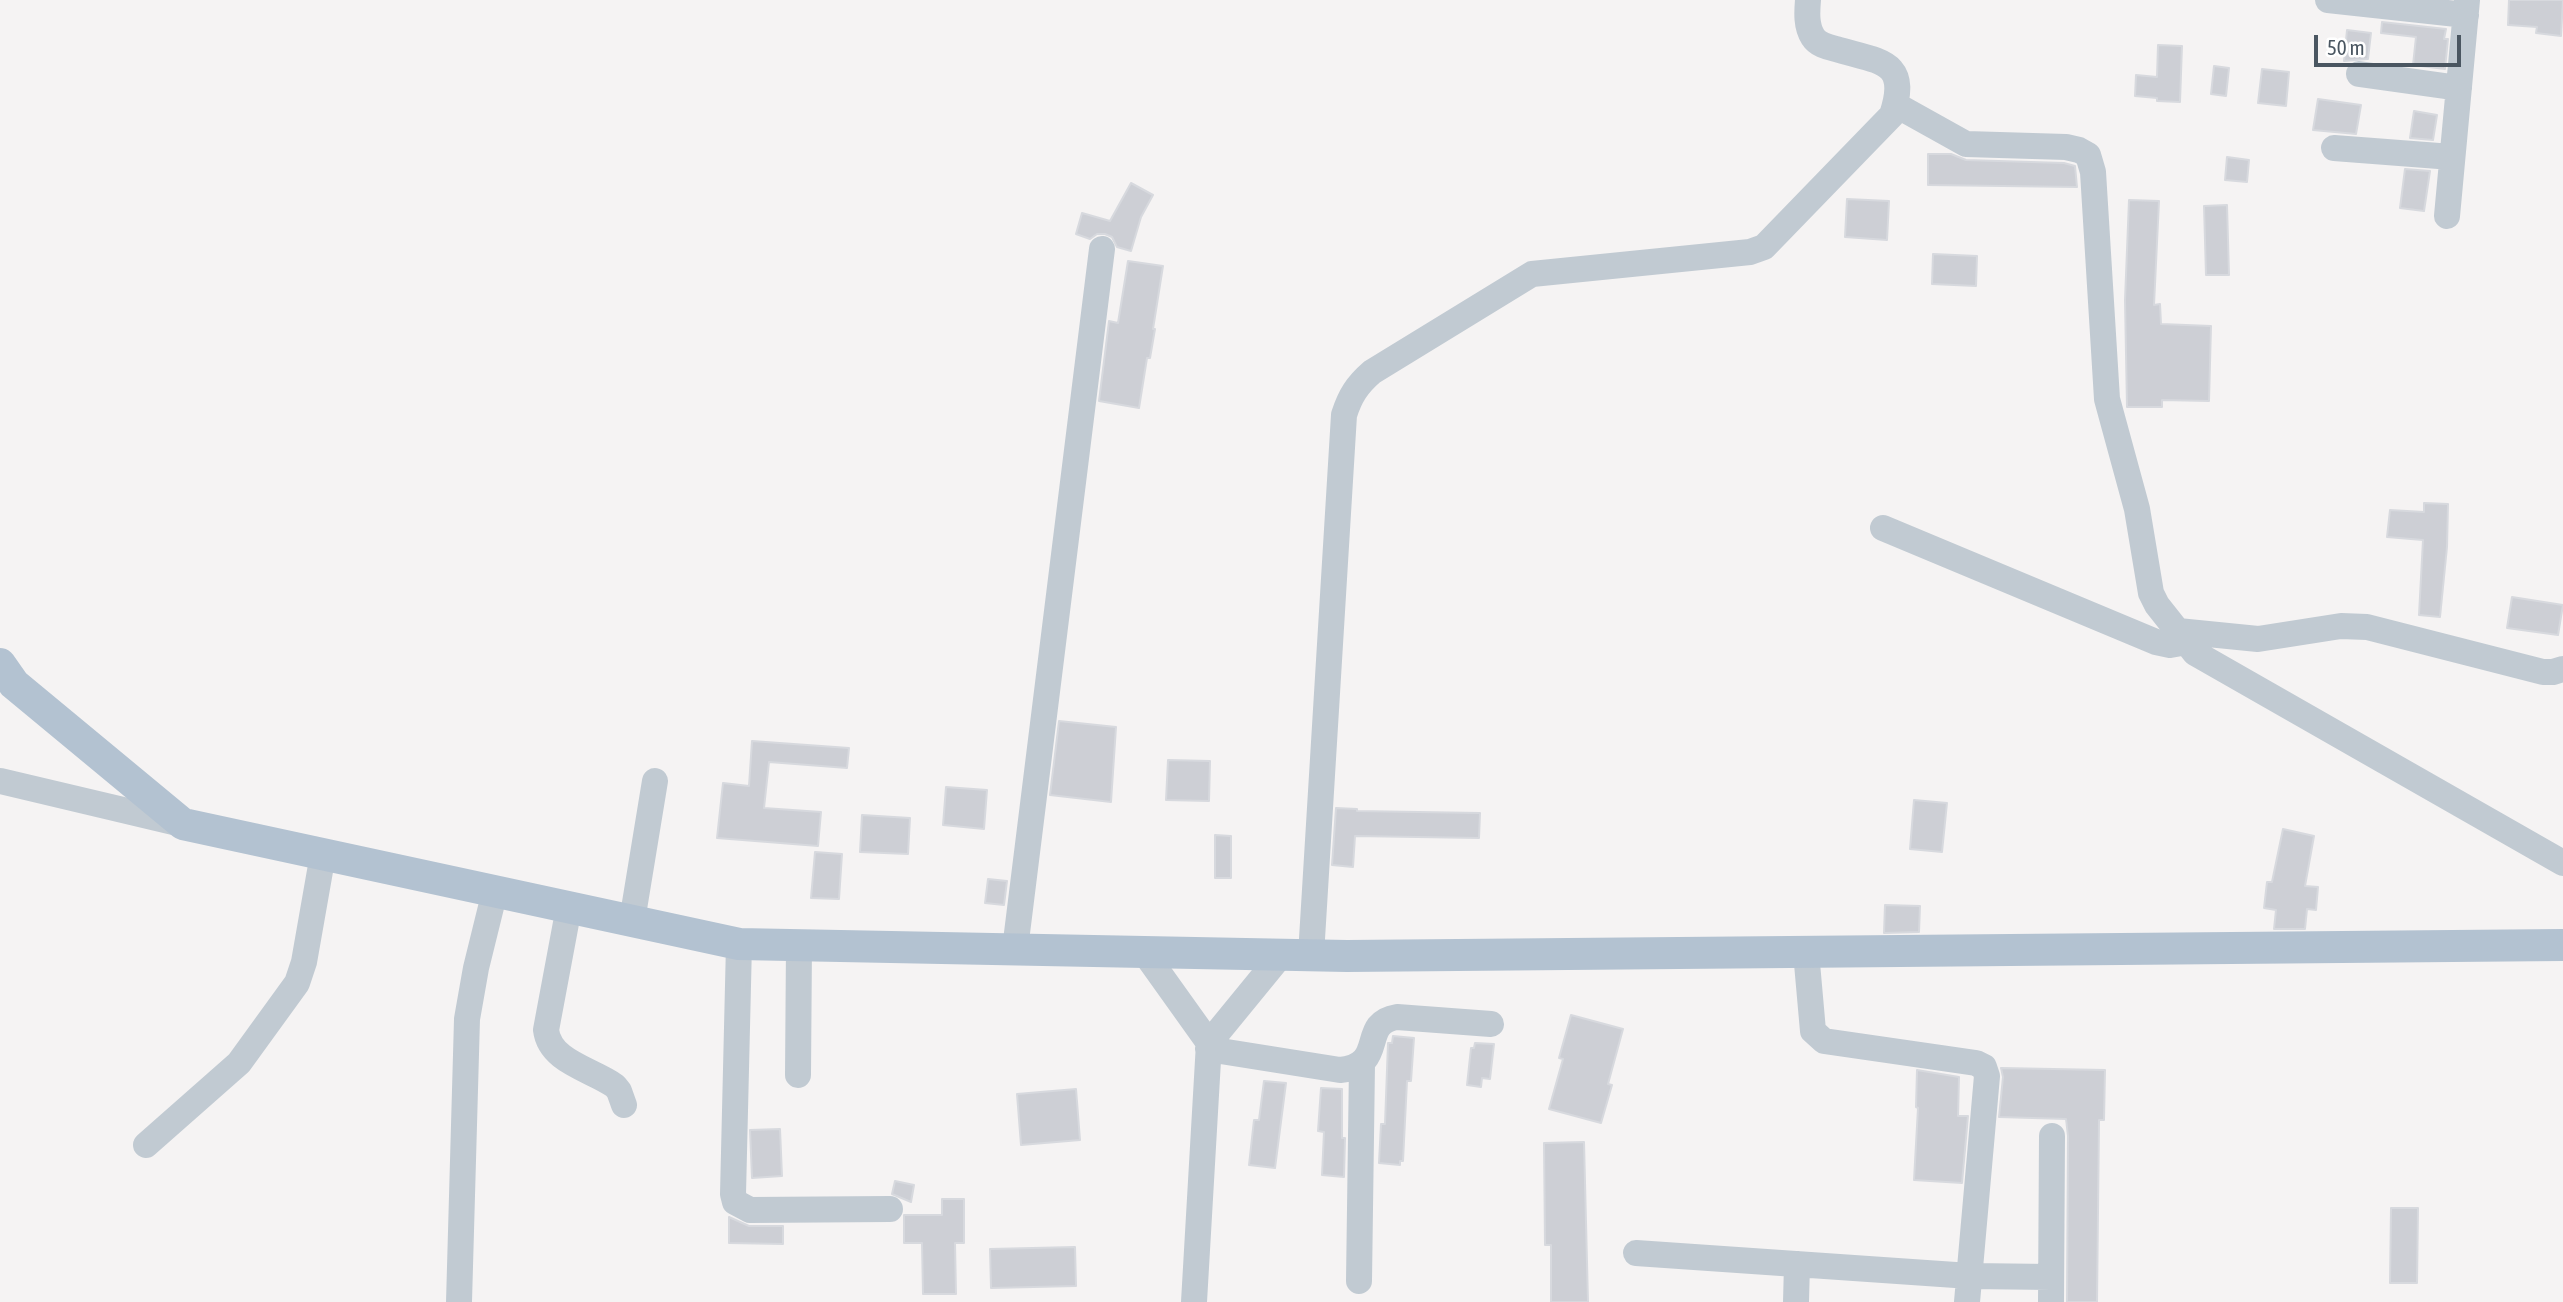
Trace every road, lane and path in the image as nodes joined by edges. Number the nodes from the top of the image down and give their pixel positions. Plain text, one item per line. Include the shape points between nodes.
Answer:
1 (1808, 0) edge
2 (2328, 0) edge
3 (2467, 8) edge
4 (2359, 74) dead end
5 (2459, 88) junction
6 (1896, 106) junction
7 (2334, 148) dead end
8 (2452, 157) junction
9 (2447, 216) dead end
10 (1102, 249) dead end
11 (1883, 528) dead end
12 (2182, 637) junction
13 (2563, 669) edge
14 (5, 676) edge
15 (0, 781) edge
16 (655, 781) dead end
17 (183, 824) junction
18 (323, 854) junction
19 (2563, 863) edge
20 (495, 891) junction
21 (569, 907) junction
22 (632, 921) junction
23 (739, 944) junction
24 (799, 945) junction
25 (2563, 945) edge
26 (1015, 949) junction
27 (1144, 952) junction
28 (1806, 952) junction
29 (1296, 955) junction
30 (1491, 1024) dead end
31 (1209, 1046) junction
32 (1362, 1064) junction
33 (798, 1076) dead end
34 (624, 1105) dead end
35 (2052, 1136) dead end
36 (146, 1145) dead end
37 (890, 1209) dead end
38 (1636, 1253) dead end
39 (1797, 1264) junction
40 (1359, 1281) dead end
41 (1968, 1289) edge
42 (2051, 1290) edge
43 (459, 1302) edge
44 (1194, 1302) edge
45 (1796, 1302) edge

1 - 6 street via 1814,39 1888,68 1897,76
2 - 3 street
3 - 5 street
4 - 5 street
5 - 8 street
6 - 12 street via 1966,144 2066,148 2088,155 2093,172 2106,399 2137,509 2151,593
6 - 29 street via 1764,247 1532,274 1359,382 1344,415
7 - 8 street
8 - 9 street
10 - 26 street
11 - 12 street via 2156,642 2170,645
12 - 13 street via 2258,639 2341,626 2367,627 2543,672
12 - 19 street via 2203,659
14 - 17 main road
15 - 17 street
16 - 22 street
17 - 18 main road
18 - 20 main road
18 - 36 street via 297,983 239,1063
20 - 21 main road
20 - 43 street via 467,1019
21 - 22 main road
21 - 34 street via 547,1039 555,1053 615,1086
22 - 23 main road
23 - 24 main road
23 - 37 street via 735,1202 750,1210
24 - 26 main road
24 - 33 street
25 - 28 main road
26 - 27 main road
27 - 29 main road
27 - 31 street
28 - 29 main road
28 - 41 street via 1813,1031 1819,1039 1984,1067 1987,1076
29 - 31 street
30 - 32 street via 1388,1018 1376,1030
31 - 32 street via 1340,1070
31 - 44 street
32 - 40 street
35 - 42 street
38 - 39 street
39 - 41 street
39 - 45 street
41 - 42 street

